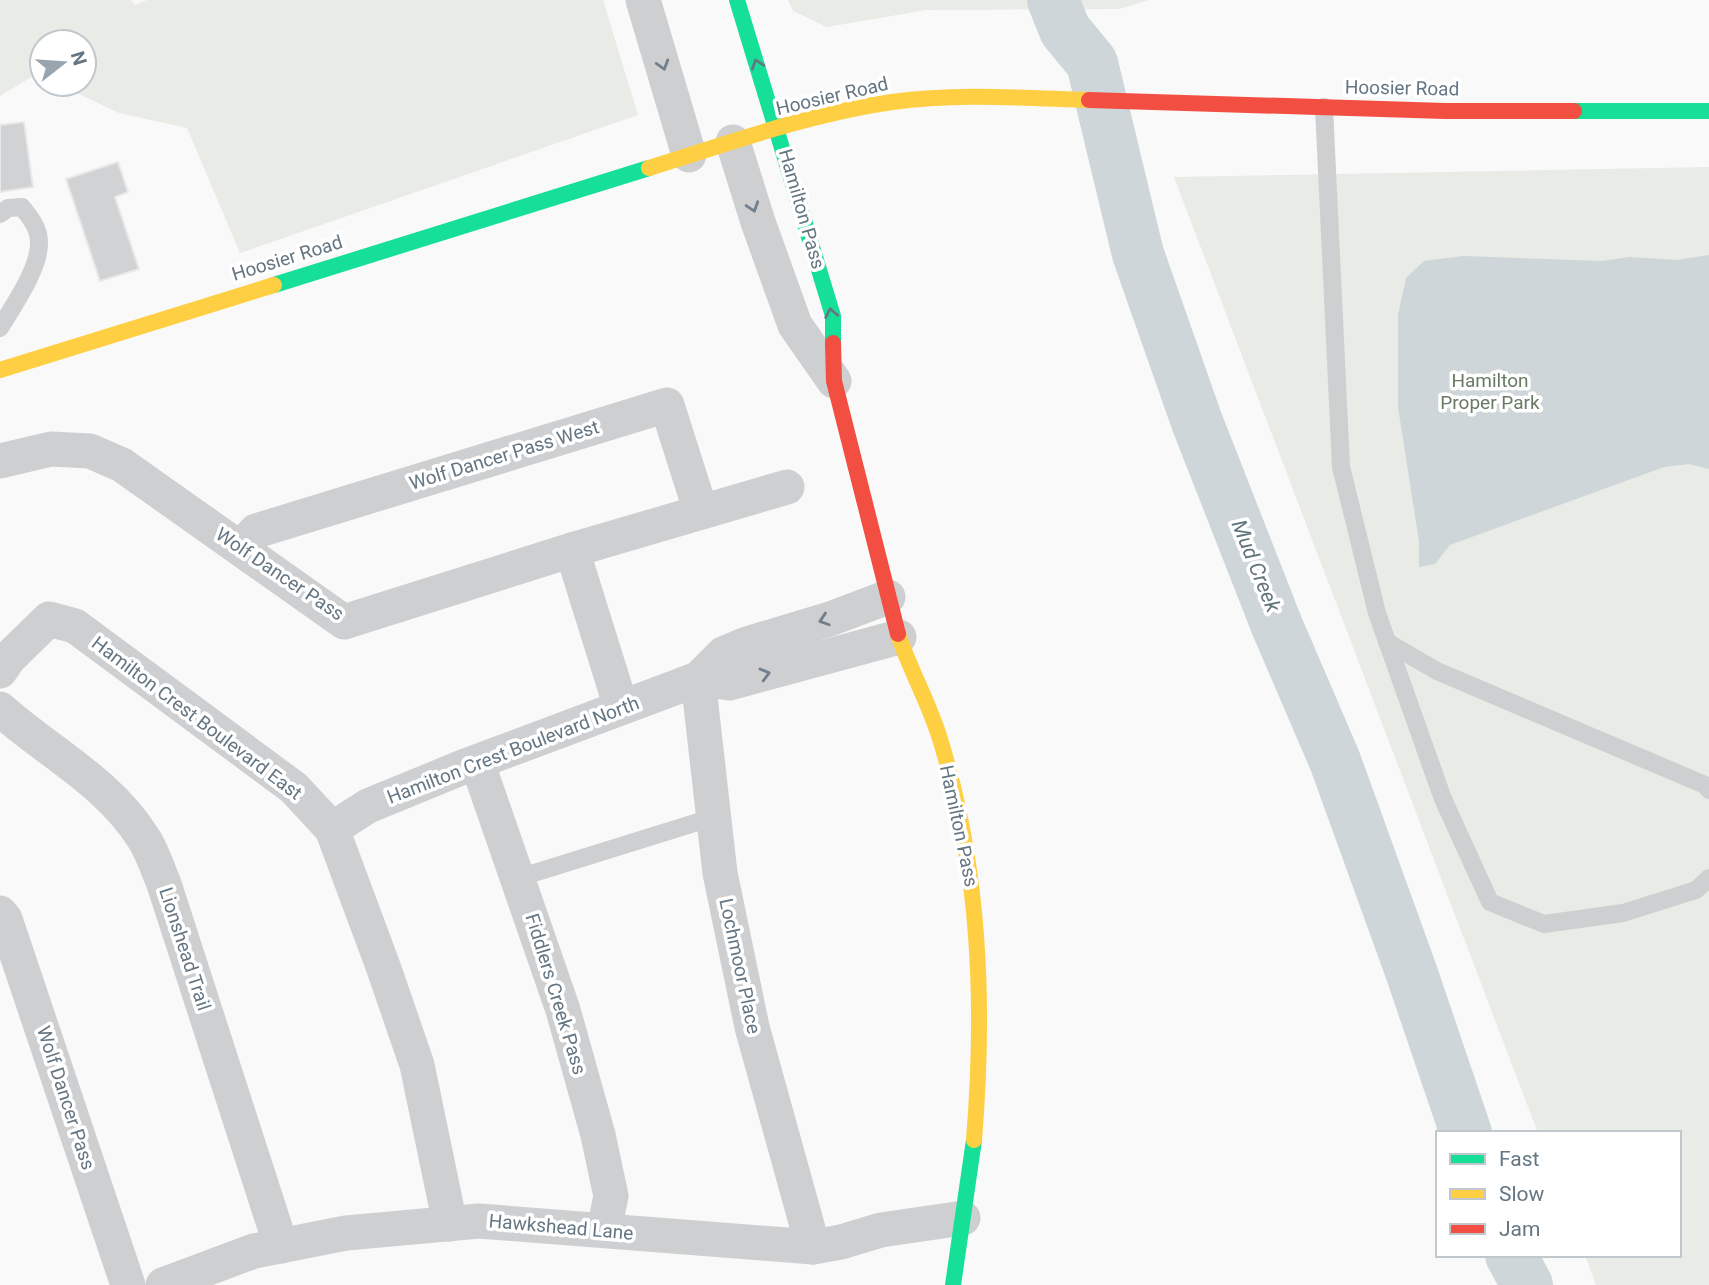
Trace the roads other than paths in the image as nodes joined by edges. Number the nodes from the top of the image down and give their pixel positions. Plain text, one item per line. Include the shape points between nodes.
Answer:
1 (643, 0) edge
2 (737, 0) edge
3 (1324, 107) junction
4 (1709, 111) edge
5 (778, 129) junction
6 (733, 142) junction
7 (689, 155) junction
8 (0, 214) edge
9 (3, 348) edge
10 (834, 381) junction
11 (0, 461) edge
12 (787, 488) dead end
13 (701, 512) junction
14 (240, 548) junction
15 (572, 551) junction
16 (888, 597) junction
17 (900, 637) junction
18 (1387, 642) junction
19 (0, 671) edge
20 (698, 679) junction
21 (621, 708) junction
22 (0, 709) edge
23 (477, 762) junction
24 (1709, 790) edge
25 (714, 817) junction
26 (332, 828) junction
27 (519, 878) junction
28 (1709, 878) edge
29 (0, 913) edge
30 (963, 1218) junction
31 (450, 1224) junction
32 (604, 1230) junction
33 (281, 1246) junction
34 (813, 1247) junction
35 (128, 1285) edge
36 (163, 1285) edge
37 (953, 1285) edge

1 -> 7 street
5 -> 2 street, Hamilton Pass
3 - 4 street, Hoosier Road
3 - 5 street, Hoosier Road via 976,97 881,104
3 - 18 lane via 1341,467
5 - 6 street, Hoosier Road
10 -> 5 street, Hamilton Pass via 833,316
6 - 7 street, Hoosier Road
6 -> 10 street, Hamilton Pass via 795,325
7 - 9 street, Hoosier Road
8 - 9 lane via 22,207 34,221 39,242
10 - 16 street, Hamilton Pass
11 - 14 street, Wolf Dancer Pass via 51,449 90,451 122,465
12 - 13 street, Wolf Dancer Pass
13 - 14 street, Wolf Dancer Pass West via 667,405 256,531
13 - 15 street, Wolf Dancer Pass
14 - 15 street, Wolf Dancer Pass via 344,622
15 - 21 street
16 - 17 street, Hamilton Pass
16 -> 20 street, Hamilton Crest Boulevard North via 723,654
20 -> 17 street, Hamilton Crest Boulevard North via 729,683
17 - 30 street, Hamilton Pass via 939,736 959,809 977,928 980,1068
18 - 24 lane via 1437,671 1631,752
18 - 28 lane via 1443,799 1490,902 1544,924 1623,913 1696,890
19 - 26 street, Hamilton Crest Boulevard East via 49,619 75,626 294,788
20 - 21 street, Hamilton Crest Boulevard North
20 - 25 street, Lochmoor Place
21 - 23 street, Hamilton Crest Boulevard North
22 - 33 street, Lionshead Trail via 95,784 145,840 164,884
23 - 26 street, Hamilton Crest Boulevard North via 368,806
23 - 27 street, Fiddlers Creek Pass
25 - 27 lane
25 - 34 street, Lochmoor Place via 720,873 752,1027
26 - 31 street, Hamilton Crest Boulevard East via 416,1065
27 - 32 street, Fiddlers Creek Pass via 598,1135 611,1196
29 - 35 street, Wolf Dancer Pass via 30,988
30 - 34 street, Hawkshead Lane via 881,1230
30 - 37 street, Hamilton Pass
31 - 32 street, Hawkshead Lane via 479,1221
31 - 33 street, Hawkshead Lane via 346,1233
32 - 34 street, Hawkshead Lane
33 - 36 street, Hawkshead Lane via 254,1251

